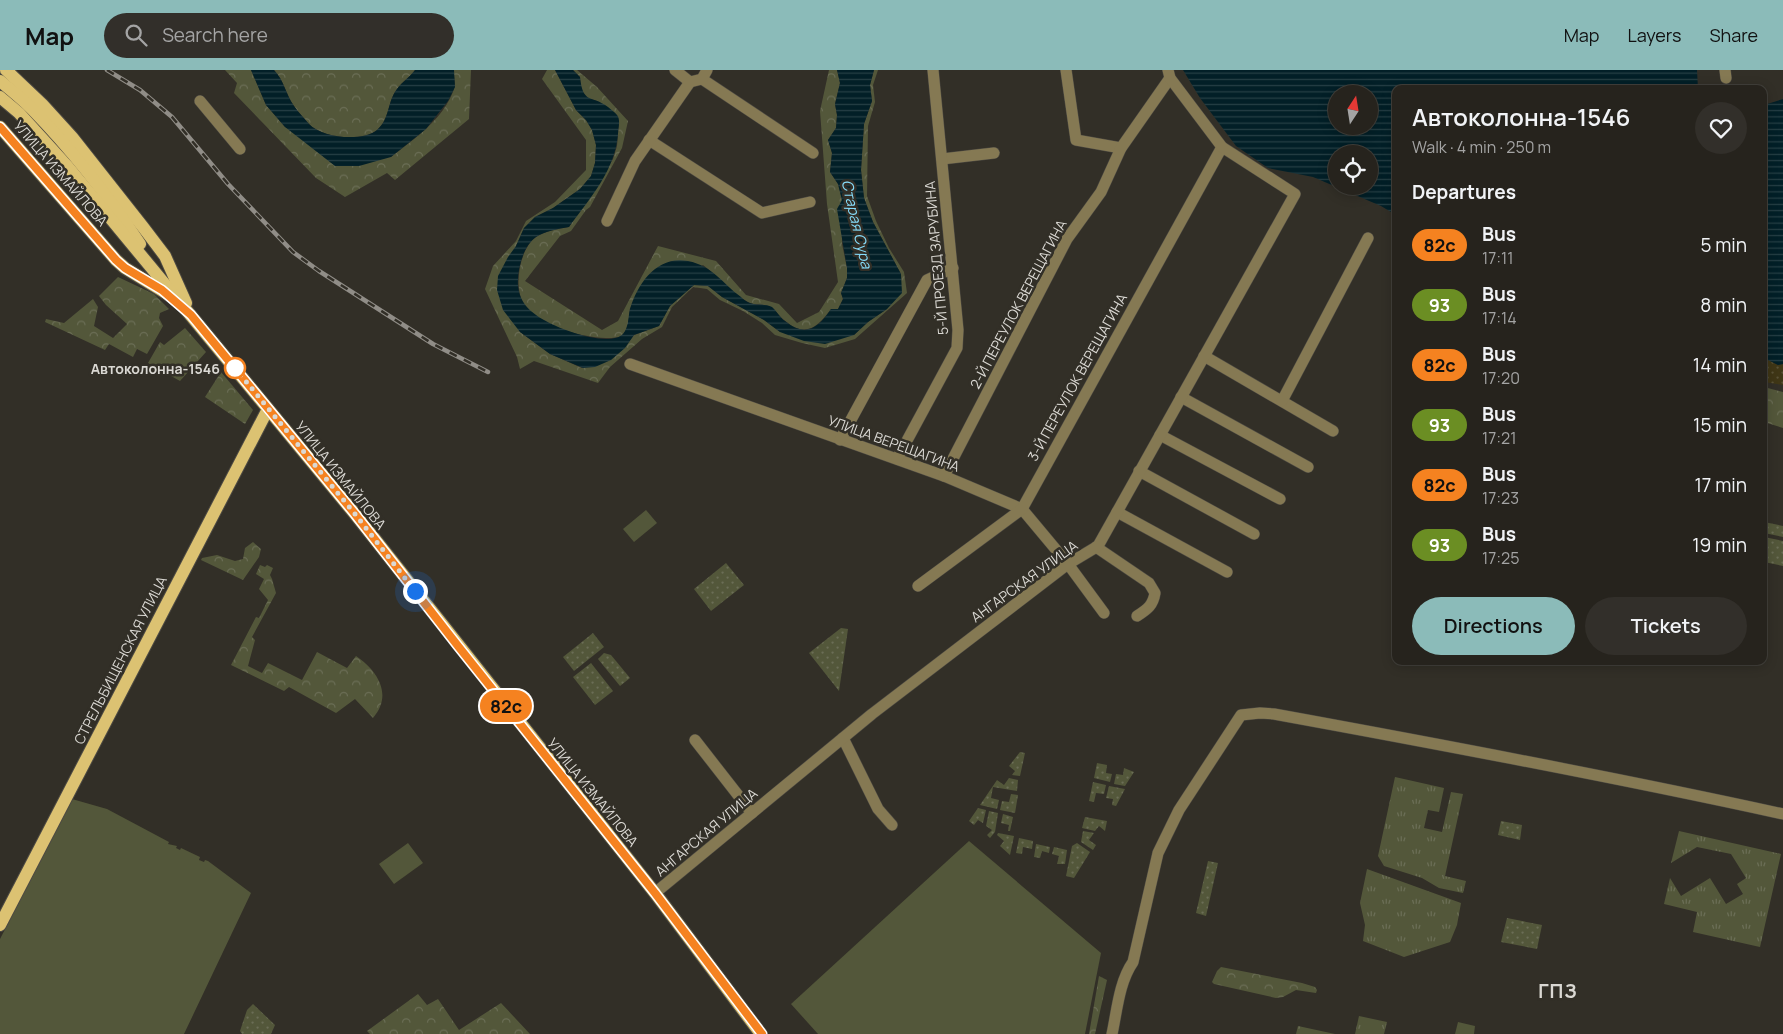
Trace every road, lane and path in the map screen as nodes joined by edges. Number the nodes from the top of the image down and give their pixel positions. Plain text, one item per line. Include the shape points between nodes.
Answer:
1 (6, 70) edge
2 (675, 70) edge
3 (932, 70) edge
4 (1066, 70) edge
5 (1169, 74) edge
6 (700, 77) edge
7 (0, 82) edge
8 (0, 97) edge
9 (200, 101) dead end
10 (0, 127) edge
11 (649, 140) junction
12 (1222, 147) junction
13 (1121, 148) junction
14 (240, 149) dead end
15 (813, 153) dead end
16 (994, 153) dead end
17 (942, 159) junction
18 (103, 202) junction
19 (810, 202) dead end
20 (608, 220) dead end
21 (1368, 238) dead end
22 (137, 251) junction
23 (165, 256) junction
24 (116, 260) junction
25 (152, 263) junction
26 (953, 268) junction
27 (175, 295) junction
28 (191, 315) junction
29 (1204, 356) junction
30 (630, 364) dead end
31 (1181, 397) junction
32 (1282, 401) junction
33 (268, 409) junction
34 (1333, 432) dead end
35 (1160, 435) junction
36 (840, 440) junction
37 (897, 460) junction
38 (1308, 467) dead end
39 (1139, 471) junction
40 (944, 476) junction
41 (1280, 499) dead end
42 (1022, 509) junction
43 (1116, 512) junction
44 (1254, 534) dead end
45 (1096, 547) junction
46 (1068, 564) junction
47 (1226, 572) dead end
48 (918, 586) dead end
49 (1104, 613) dead end
50 (1137, 616) dead end
51 (843, 738) junction
52 (695, 740) dead end
53 (752, 813) junction
54 (1783, 814) edge
55 (892, 825) dead end
56 (655, 893) junction
57 (0, 925) edge
58 (762, 1034) edge
59 (1112, 1034) edge

1 - 23 main road via 72,137
2 - 6 street
3 - 17 street, 5-Й ПРОЕЗД ЗАРУБИНА
4 - 13 street via 1076,140
5 - 12 street
5 - 13 street, 2-Й ПЕРЕУЛОК ВЕРЕЩАГИНА
6 - 11 street
6 - 15 street
7 - 18 main road via 31,108 77,159
8 - 18 main road
9 - 14 street
10 - 24 main road, УЛИЦА ИЗМАЙЛОВА
11 - 19 street via 762,213
11 - 20 street via 635,161
12 - 29 street, АНГАРСКАЯ УЛИЦА via 1295,194
12 - 42 street, 3-Й ПЕРЕУЛОК ВЕРЕЩАГИНА
13 - 40 street, 2-Й ПЕРЕУЛОК ВЕРЕЩАГИНА via 1101,192 1067,239
16 - 17 street
17 - 26 street, 5-Й ПРОЕЗД ЗАРУБИНА
18 - 22 main road
18 - 25 main road
21 - 32 street
22 - 24 main road via 132,262
22 - 27 main road
23 - 25 main road via 161,265
23 - 28 main road
24 - 28 main road, УЛИЦА ИЗМАЙЛОВА via 162,290
25 - 27 main road
26 - 36 street via 926,280
26 - 37 street, 5-Й ПРОЕЗД ЗАРУБИНА via 957,348
27 - 28 main road, УЛИЦА ИЗМАЙЛОВА
28 - 33 main road, УЛИЦА ИЗМАЙЛОВА
29 - 31 street, АНГАРСКАЯ УЛИЦА
29 - 32 street
30 - 36 street, УЛИЦА ВЕРЕЩАГИНА
31 - 35 street, АНГАРСКАЯ УЛИЦА
31 - 38 street
32 - 34 street
33 - 56 main road, УЛИЦА ИЗМАЙЛОВА
33 - 57 main road, СТРЕЛЬБИЩЕНСКАЯ УЛИЦА
35 - 39 street, АНГАРСКАЯ УЛИЦА
35 - 41 street
36 - 37 street, УЛИЦА ВЕРЕЩАГИНА
37 - 40 street, УЛИЦА ВЕРЕЩАГИНА
39 - 43 street, АНГАРСКАЯ УЛИЦА
39 - 44 street
40 - 42 street, УЛИЦА ВЕРЕЩАГИНА
42 - 46 street, УЛИЦА ВЕРЕЩАГИНА
42 - 48 street, 3-Й ПЕРЕУЛОК ВЕРЕЩАГИНА
43 - 45 street, АНГАРСКАЯ УЛИЦА
43 - 47 street
45 - 46 street, АНГАРСКАЯ УЛИЦА
45 - 50 street via 1149,582 1155,593 1154,602
46 - 49 street, УЛИЦА ВЕРЕЩАГИНА
46 - 51 street, АНГАРСКАЯ УЛИЦА
51 - 53 street, АНГАРСКАЯ УЛИЦА
51 - 55 street via 878,810
52 - 53 street
53 - 56 street, АНГАРСКАЯ УЛИЦА
54 - 59 street via 1632,781 1395,736 1274,714 1241,715 1179,810 1158,853 1133,962 1123,983
56 - 58 main road, УЛИЦА ИЗМАЙЛОВА

